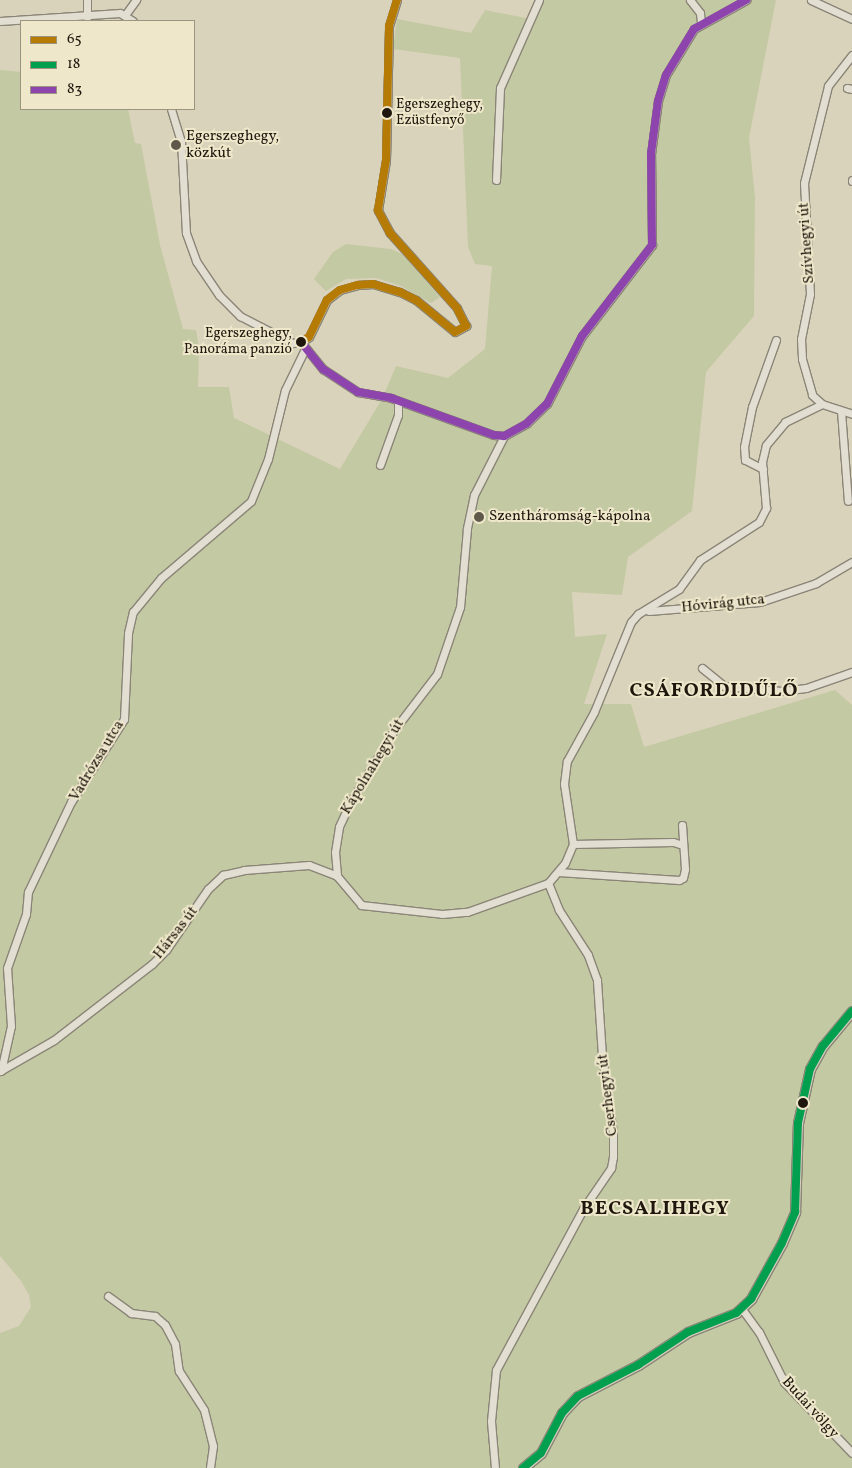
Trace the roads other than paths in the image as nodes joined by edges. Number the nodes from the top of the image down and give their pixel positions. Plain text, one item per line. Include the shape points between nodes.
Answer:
1 (87, 0) edge
2 (136, 0) edge
3 (397, 0) edge
4 (539, 0) edge
5 (690, 0) edge
6 (746, 0) edge
7 (811, 0) edge
8 (125, 15) junction
9 (87, 17) junction
10 (852, 19) edge
11 (20, 20) edge
12 (22, 20) edge
13 (132, 20) edge
14 (0, 21) edge
15 (701, 23) junction
16 (852, 54) edge
17 (171, 110) edge
18 (496, 180) dead end
19 (776, 340) dead end
20 (303, 346) junction
21 (398, 401) junction
22 (822, 404) junction
23 (841, 412) junction
24 (852, 414) edge
25 (504, 436) junction
26 (380, 465) dead end
27 (762, 469) junction
28 (848, 501) dead end
29 (852, 562) edge
30 (646, 611) junction
31 (702, 668) dead end
32 (852, 672) edge
33 (682, 825) dead end
34 (573, 844) junction
35 (683, 845) junction
36 (558, 872) junction
37 (338, 876) junction
38 (548, 883) junction
39 (852, 1011) edge
40 (1, 1071) edge
41 (108, 1296) dead end
42 (742, 1309) junction
43 (852, 1453) edge
44 (210, 1468) edge
45 (495, 1468) edge
46 (522, 1468) edge

1 - 9 street
2 - 8 street
3 - 20 street, Vadrózsa utca via 389,26 386,160 378,210 390,233 457,308 466,326 455,332 405,294 379,285 358,285 340,290 326,300
4 - 18 street via 500,88
5 - 15 street via 700,13
6 - 15 street
7 - 10 street
8 - 9 street
8 - 13 street
9 - 12 street
11 - 14 street
15 - 25 street via 686,37 666,75 658,101 650,166 652,245 578,342 548,404
16 - 22 street, Szívhegyi út via 828,86 804,183 810,294 803,326 802,358 809,390
17 - 20 street via 180,141 186,233 196,261 218,295 240,316
19 - 27 street via 752,407 744,447 745,460
20 - 21 street via 349,389
20 - 40 street, Vadrózsa utca via 285,390 268,460 251,501 161,578 134,612 128,633 124,719 71,802 28,892 26,914 6,968 11,1026
21 - 25 street via 452,423
21 - 26 street via 398,415
22 - 23 street
22 - 27 street via 778,427 766,445
23 - 24 street
23 - 28 street
25 - 37 street, Kápolnahegyi út via 480,481 472,504 462,598 446,654 438,674 405,714 342,816 336,840
27 - 30 street via 766,508 759,522 700,560 679,589
29 - 30 street, Hóvirág utca via 816,583 760,602
30 - 34 street via 631,622 594,712 567,761 564,784
31 - 32 street via 724,686 782,691 806,688
33 - 35 street
34 - 35 street via 673,842
34 - 36 street
35 - 36 street via 683,878 679,880
36 - 38 street
37 - 38 street via 361,905 442,914 475,910
37 - 40 street, Hársas út via 309,865 244,870 223,875 208,889 166,950 152,964 54,1040
38 - 45 street, Cserhegyi út via 559,910 588,955 597,980 613,1158 496,1370 491,1421
39 - 42 main road via 823,1046 811,1067 798,1123 795,1212 782,1243
41 - 44 street via 131,1313 155,1316 165,1325 176,1344 180,1371 204,1410 213,1446
42 - 43 street, Budai völgy via 760,1332 784,1382
42 - 46 main road via 688,1332 638,1365 578,1396 562,1413 541,1453

